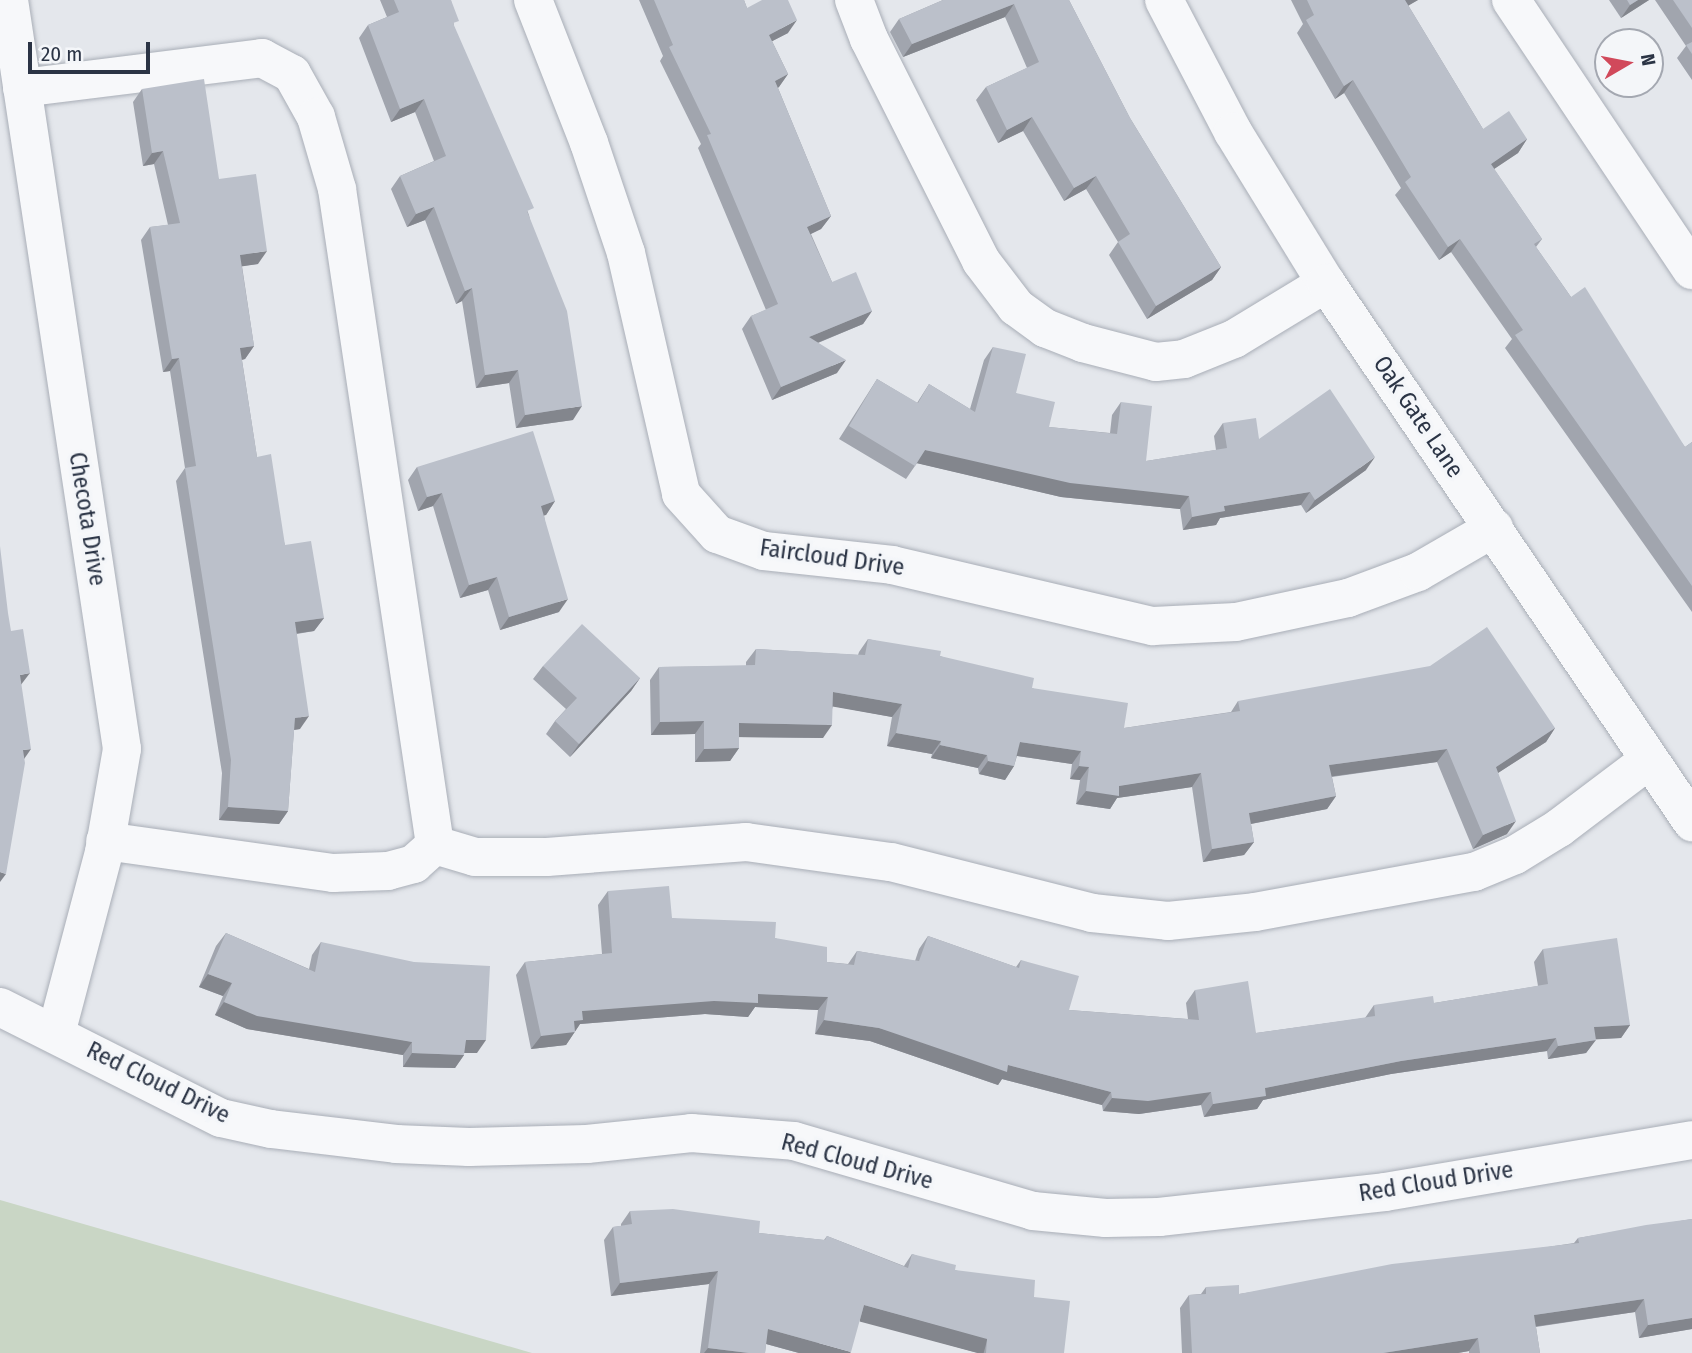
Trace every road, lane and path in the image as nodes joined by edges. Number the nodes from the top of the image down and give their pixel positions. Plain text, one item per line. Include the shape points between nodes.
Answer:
1 (9, 0) edge
2 (533, 0) edge
3 (854, 0) edge
4 (1164, 0) edge
5 (1511, 0) edge
6 (22, 88) junction
7 (1692, 270) edge
8 (1326, 283) junction
9 (1494, 528) junction
10 (1649, 760) junction
11 (1692, 822) edge
12 (105, 841) junction
13 (435, 845) junction
14 (0, 1007) edge
15 (56, 1034) junction
16 (1692, 1140) edge

1 - 6 street, Checota Drive
2 - 9 street, Faircloud Drive via 589,143 625,253 681,494 717,534 764,551 892,565 1153,626 1236,622 1348,598 1418,572
3 - 8 street via 881,64 981,261 1016,307 1045,328 1083,344 1156,362 1184,359 1234,339
4 - 8 street, Oak Gate Lane via 1233,132
5 - 7 street
6 - 12 street, Checota Drive via 122,749
6 - 13 street via 262,58 292,74 316,117 337,189
8 - 9 street, Oak Gate Lane
9 - 10 street, Oak Gate Lane
10 - 11 street, Oak Gate Lane
10 - 13 street via 1559,828 1515,855 1474,872 1255,912 1168,921 1092,912 891,862 746,842 547,858 475,857
12 - 13 street via 333,873 388,871 414,864
12 - 15 street, Checota Drive
14 - 15 street, Red Cloud Drive
15 - 16 street, Red Cloud Drive via 221,1118 271,1129 396,1144 469,1147 587,1144 691,1133 794,1141 1033,1211 1106,1218 1159,1217 1385,1192

